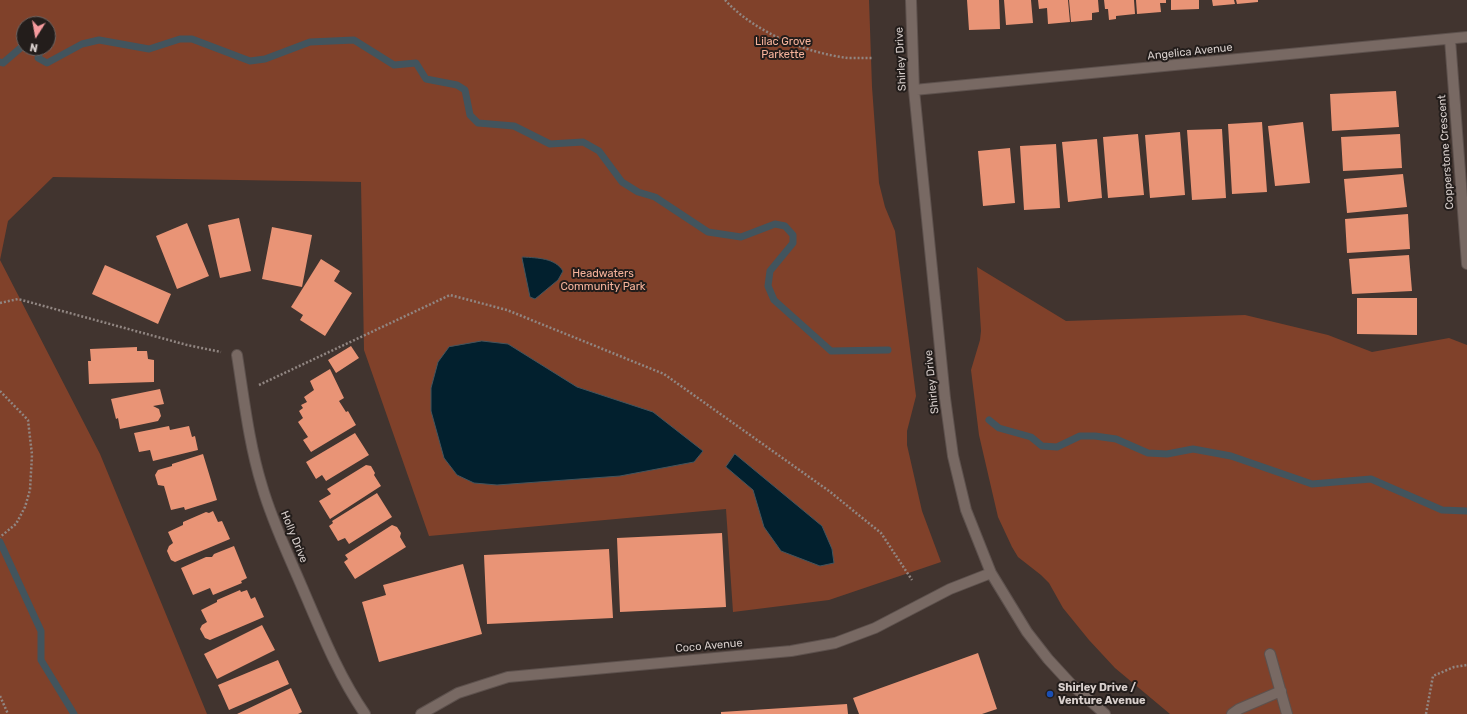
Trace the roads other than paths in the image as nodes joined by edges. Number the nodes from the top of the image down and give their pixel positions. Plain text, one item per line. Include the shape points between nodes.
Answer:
1 (911, 0) edge
2 (1467, 37) edge
3 (1450, 39) junction
4 (914, 90) junction
5 (1467, 264) edge
6 (237, 355) road end
7 (991, 573) junction
8 (1270, 654) dead end
9 (1280, 691) junction
10 (366, 714) edge
11 (421, 714) edge
12 (1105, 714) edge
13 (1232, 714) edge
14 (1287, 714) edge

1 - 4 street, Shirley Drive
2 - 3 street, Angelica Avenue
3 - 4 street, Angelica Avenue
3 - 5 street, Copperstone Crescent
4 - 7 street, Shirley Drive via 953,456 966,510
6 - 10 street, Holly Drive via 251,440 262,486 277,530 328,648 352,694
7 - 11 street, Coco Avenue via 950,589 875,628 835,643 791,651 508,677 458,693
7 - 12 street, Shirley Drive via 1027,632 1048,659 1071,684
8 - 9 street
9 - 13 street via 1239,708
9 - 14 street

